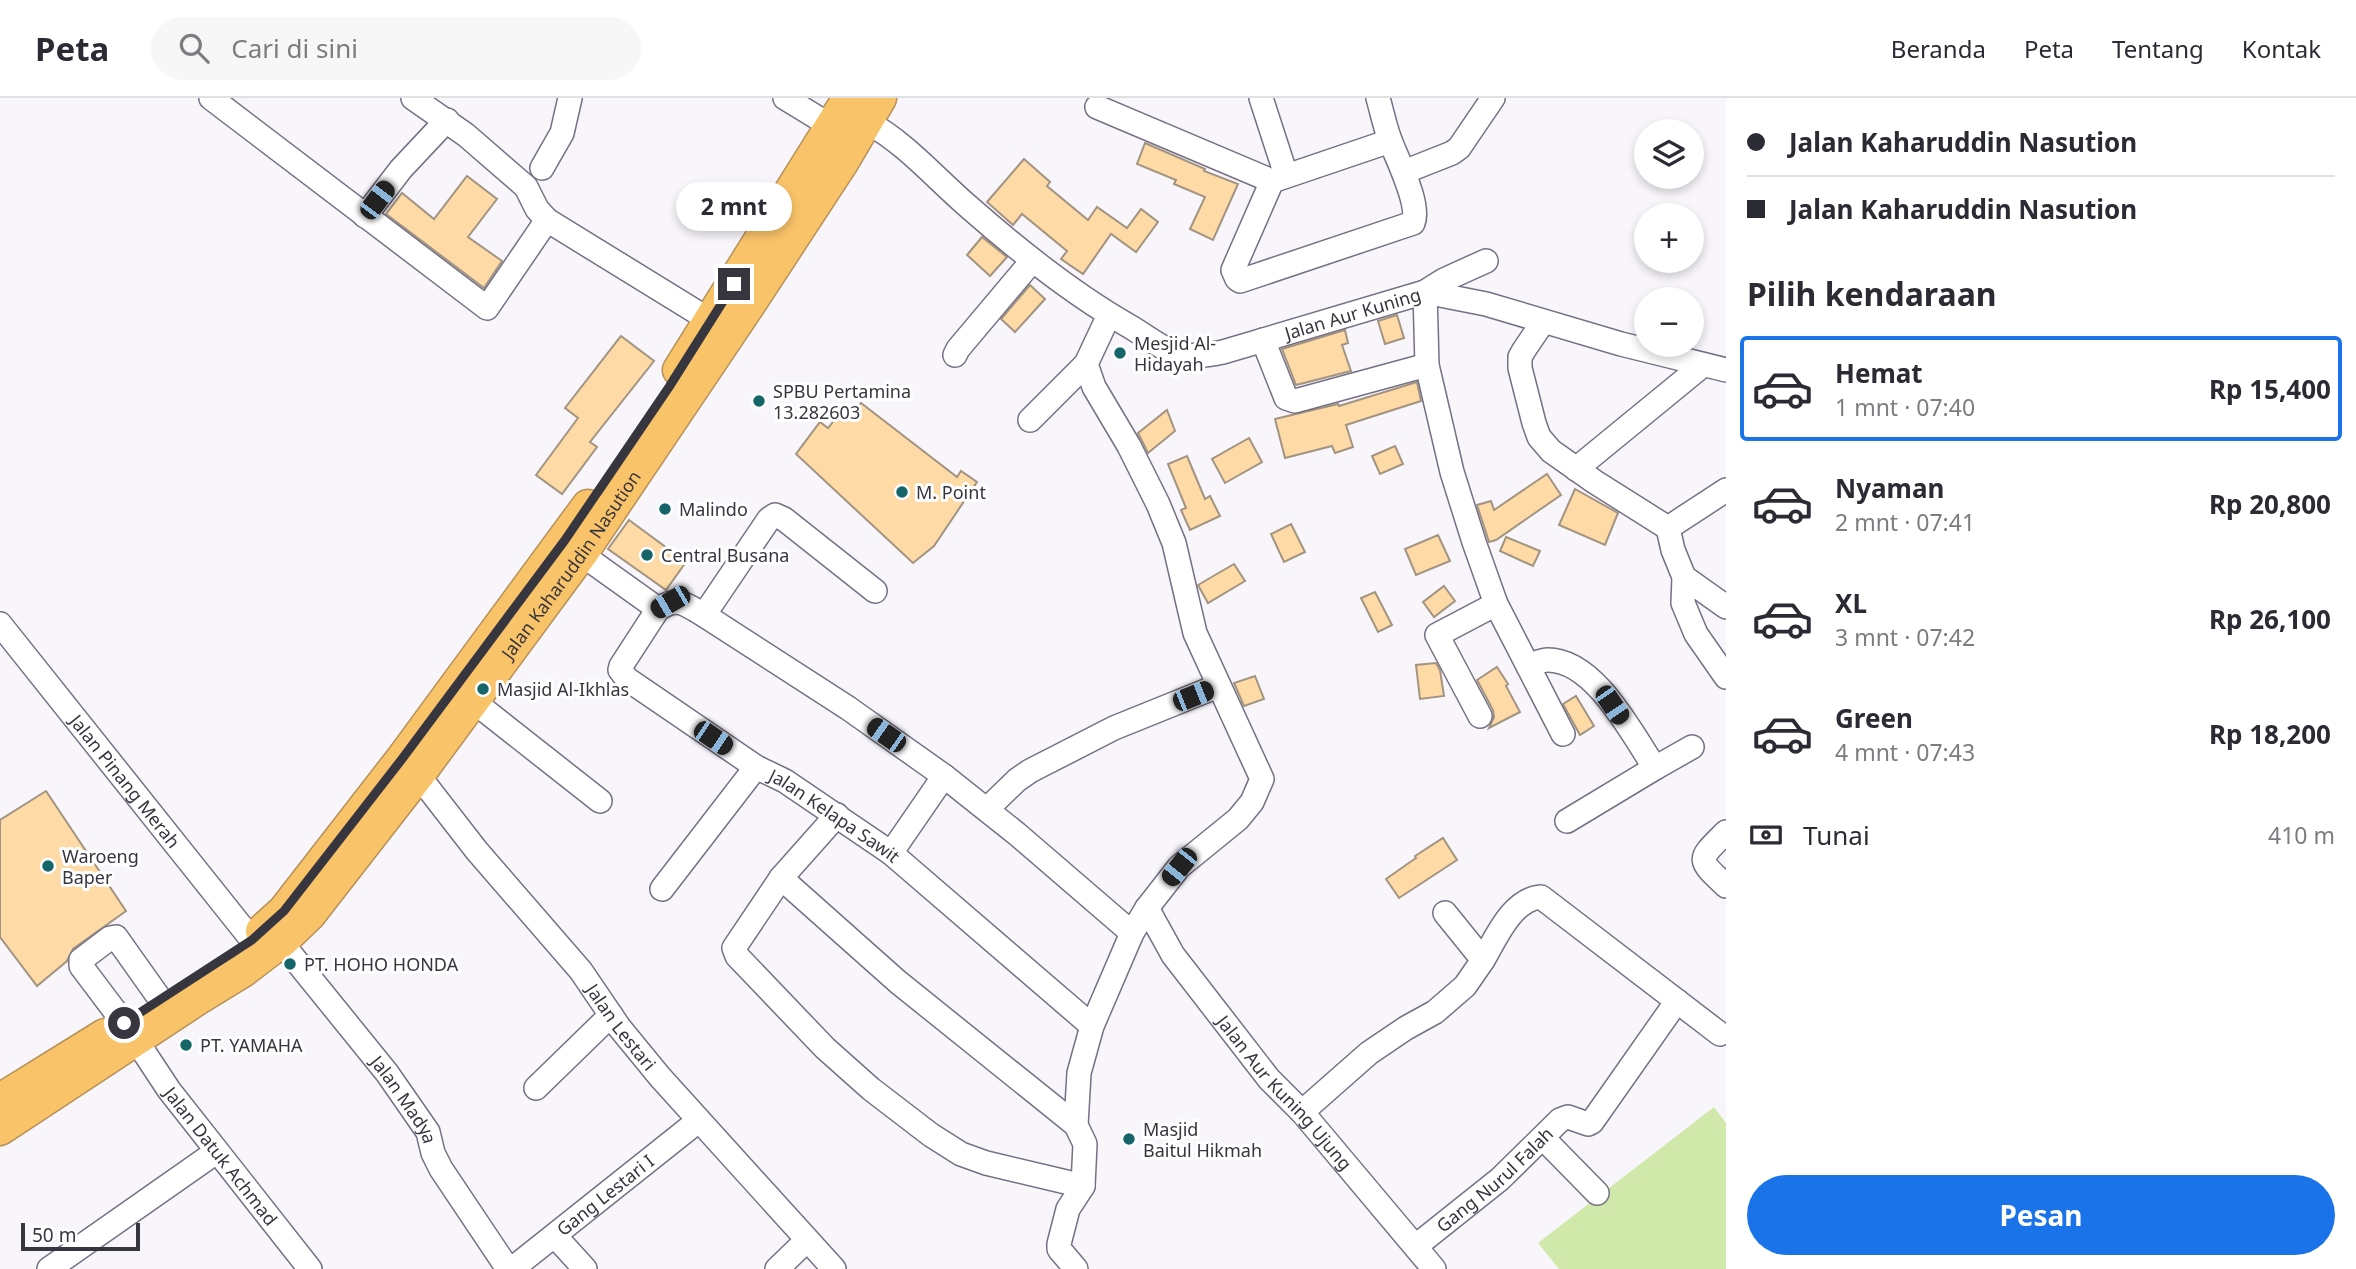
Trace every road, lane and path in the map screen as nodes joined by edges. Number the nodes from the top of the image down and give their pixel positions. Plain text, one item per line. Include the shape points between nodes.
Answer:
1 (211, 98) edge
2 (413, 98) edge
3 (570, 98) edge
4 (785, 98) edge
5 (1378, 98) edge
6 (1493, 98) edge
7 (1257, 101) edge
8 (865, 106) edge
9 (1097, 107) dead end
10 (447, 120) junction
11 (831, 126) junction
12 (1390, 141) junction
13 (542, 168) dead end
14 (1404, 172) junction
15 (1279, 178) junction
16 (365, 216) junction
17 (547, 220) junction
18 (1032, 261) junction
19 (1486, 261) dead end
20 (1425, 292) junction
21 (1109, 314) junction
22 (711, 321) junction
23 (1543, 322) junction
24 (1263, 340) junction
25 (956, 355) dead end
26 (1086, 364) junction
27 (1427, 365) junction
28 (1703, 365) junction
29 (1726, 370) edge
30 (1030, 420) dead end
31 (647, 437) junction
32 (1576, 469) junction
33 (1726, 490) edge
34 (1668, 528) junction
35 (581, 554) junction
36 (1684, 578) junction
37 (876, 591) dead end
38 (1496, 604) junction
39 (1726, 607) edge
40 (657, 609) junction
41 (704, 615) junction
42 (0, 624) edge
43 (1528, 666) junction
44 (1726, 677) edge
45 (1218, 686) junction
46 (473, 701) junction
47 (1480, 716) dead end
48 (1563, 734) dead end
49 (1692, 747) dead end
50 (756, 767) junction
51 (1655, 768) junction
52 (418, 775) junction
53 (944, 776) junction
54 (600, 802) dead end
55 (987, 809) junction
56 (836, 815) junction
57 (1567, 821) dead end
58 (1726, 832) edge
59 (891, 853) junction
60 (781, 878) junction
61 (1726, 886) edge
62 (662, 889) dead end
63 (1147, 908) junction
64 (1445, 913) dead end
65 (1132, 933) junction
66 (267, 940) junction
67 (1483, 960) junction
68 (160, 999) junction
69 (1677, 1001) junction
70 (611, 1015) junction
71 (1092, 1026) junction
72 (130, 1031) junction
73 (1720, 1034) dead end
74 (536, 1088) dead end
75 (0, 1100) edge
76 (1302, 1112) junction
77 (698, 1121) junction
78 (1076, 1125) junction
79 (0, 1129) edge
80 (1543, 1138) junction
81 (216, 1152) junction
82 (1083, 1186) junction
83 (1597, 1193) dead end
84 (555, 1236) junction
85 (807, 1240) junction
86 (1416, 1246) junction
87 (49, 1269) edge
88 (311, 1269) edge
89 (510, 1269) edge
90 (585, 1269) edge
91 (777, 1269) edge
92 (834, 1269) edge
93 (1076, 1269) edge
94 (1434, 1269) edge

1 - 16 street
2 - 10 street
3 - 13 street via 562,133
4 - 11 street
5 - 12 street
6 - 14 street via 1459,148
7 - 15 street
8 - 11 highway, Jalan Kaharuddin Nasution
8 - 18 street, Jalan Aur Kuning via 879,129
8 - 31 highway, Jalan Kaharuddin Nasution via 750,303
9 - 15 street
10 - 16 street
10 - 17 street via 526,187
11 - 22 highway, Jalan Kaharuddin Nasution
12 - 14 street
12 - 15 street
14 - 15 street via 1413,223 1240,281 1233,270
16 - 17 street via 487,308
17 - 22 street
18 - 21 street, Jalan Aur Kuning
18 - 25 street
19 - 20 street
20 - 23 street, Jalan Aur Kuning
20 - 24 street, Jalan Aur Kuning
20 - 27 street
21 - 24 street, Jalan Aur Kuning via 1175,353 1208,355
21 - 26 street
22 - 31 highway, Jalan Kaharuddin Nasution
23 - 28 street, Jalan Aur Kuning
23 - 32 street via 1520,357 1520,368 1539,437
24 - 27 street via 1286,398 1295,401
26 - 30 street
26 - 45 street via 1174,543 1195,633
27 - 38 street via 1452,472
28 - 29 street, Jalan Aur Kuning
28 - 32 street
31 - 35 highway, Jalan Kaharuddin Nasution
31 - 66 highway, Jalan Kaharuddin Nasution via 284,911
32 - 34 street
33 - 34 street
34 - 36 street
35 - 40 street
35 - 46 highway, Jalan Kaharuddin Nasution
36 - 39 street
36 - 44 street via 1682,592 1696,634
37 - 41 street via 775,515
38 - 43 street
38 - 47 street via 1437,635
40 - 41 street via 676,601
40 - 50 street, Jalan Kelapa Sawit via 621,666 622,674
41 - 53 street
42 - 66 street, Jalan Pinang Merah
43 - 48 street
43 - 51 street via 1545,660 1583,671
45 - 55 street via 1114,728 1030,771
45 - 63 street via 1262,779 1238,819 1179,867
46 - 52 highway, Jalan Kaharuddin Nasution
46 - 54 street
49 - 51 street
50 - 56 street, Jalan Kelapa Sawit
50 - 62 street
51 - 57 street
52 - 66 highway, Jalan Kaharuddin Nasution via 309,915
52 - 70 street, Jalan Lestari via 581,971
53 - 55 street
53 - 59 street
55 - 65 street
56 - 59 street, Jalan Kelapa Sawit
56 - 60 street
58 - 61 street via 1703,861
59 - 71 street, Jalan Kelapa Sawit
60 - 78 street via 898,982
60 - 82 street via 734,952 824,1048 871,1089 961,1154
63 - 65 street
63 - 76 street, Jalan Aur Kuning Ujung via 1173,955 1269,1079
64 - 67 street
65 - 71 street
66 - 68 highway, Jalan Kaharuddin Nasution
66 - 72 highway, Jalan Kaharuddin Nasution via 244,971
66 - 89 street, Jalan Madya via 289,952 387,1073 428,1132 441,1169
67 - 69 street via 1505,923 1524,903 1541,897
67 - 76 street via 1465,986 1436,1012 1369,1053
68 - 72 highway, Jalan Kaharuddin Nasution
68 - 72 street, Jalan Datuk Achmad via 117,937 110,937 80,960
69 - 73 street
69 - 80 street, Gang Nurul Falah via 1592,1122 1564,1118
70 - 74 street
70 - 77 street, Jalan Lestari
71 - 78 street via 1079,1073
72 - 75 highway, Jalan Kaharuddin Nasution
72 - 79 highway, Jalan Kaharuddin Nasution
72 - 81 street, Jalan Datuk Achmad
76 - 86 street, Jalan Aur Kuning Ujung
77 - 84 street, Gang Lestari I
77 - 85 street, Jalan Lestari
78 - 82 street via 1085,1144
80 - 83 street
80 - 86 street, Gang Nurul Falah
81 - 87 street
81 - 88 street, Jalan Datuk Achmad
82 - 93 street via 1068,1209 1060,1234 1059,1249
84 - 89 street, Gang Lestari I
84 - 90 street
85 - 91 street
85 - 92 street, Jalan Lestari
86 - 94 street, Jalan Aur Kuning Ujung

